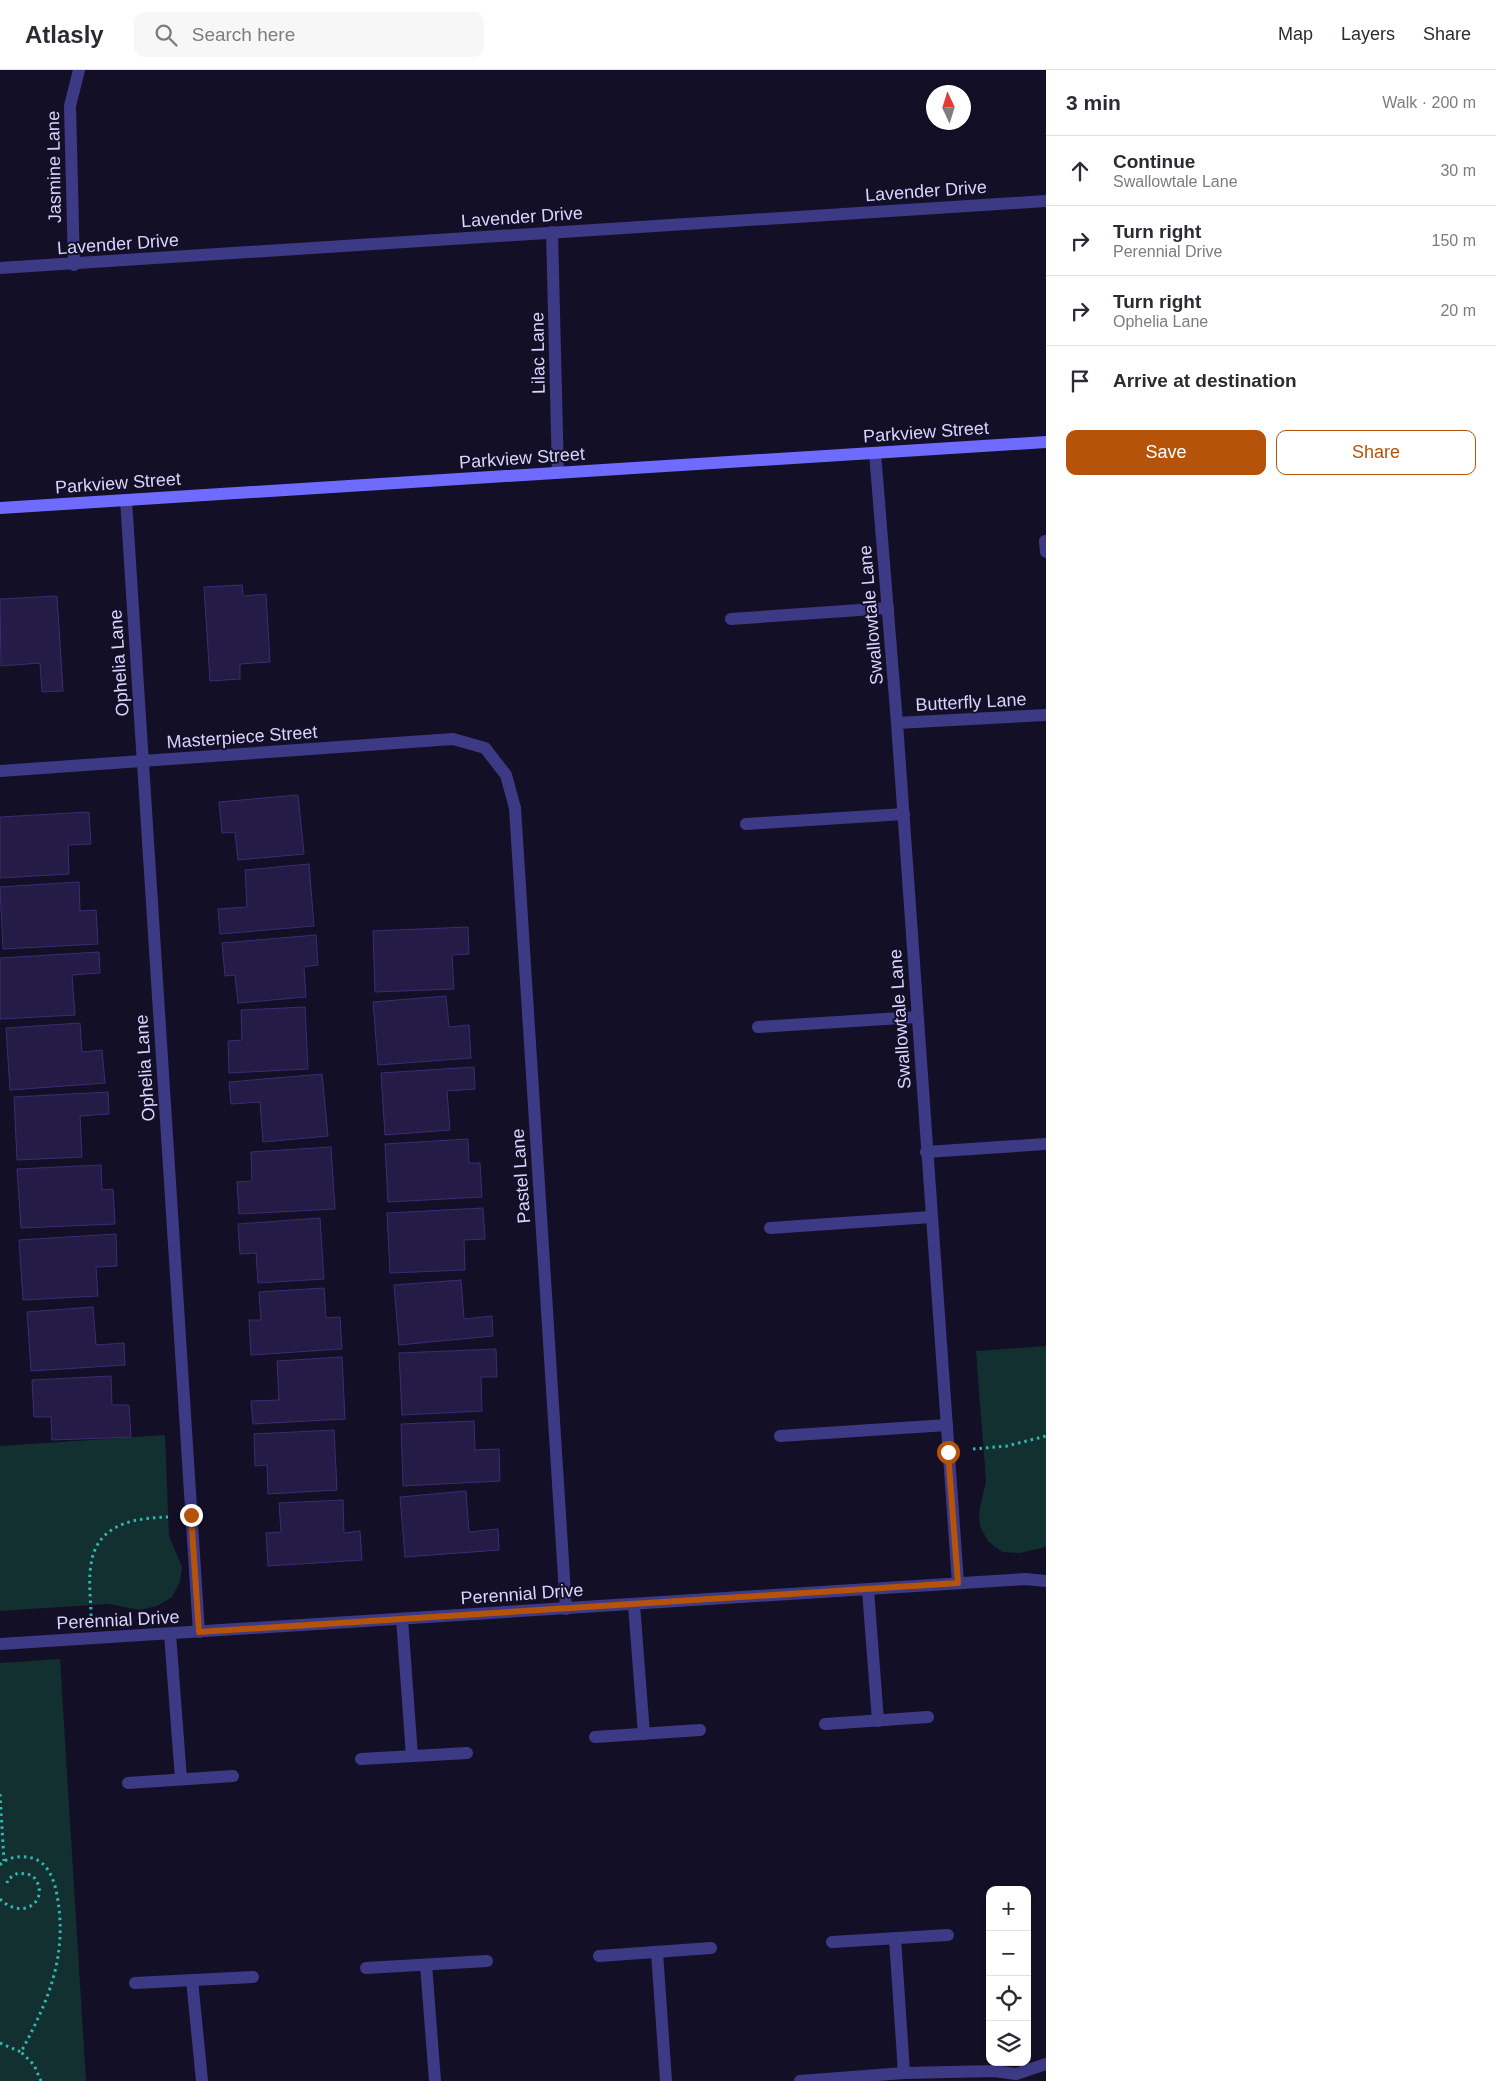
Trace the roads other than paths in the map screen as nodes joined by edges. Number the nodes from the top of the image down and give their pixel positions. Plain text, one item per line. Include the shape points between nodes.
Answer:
1 (79, 70) edge
2 (1046, 201) edge
3 (552, 232) junction
4 (74, 265) junction
5 (0, 268) edge
6 (1046, 442) edge
7 (875, 452) junction
8 (558, 473) junction
9 (126, 500) junction
10 (0, 508) edge
11 (888, 608) junction
12 (730, 619) dead end
13 (1046, 715) edge
14 (897, 723) junction
15 (485, 748) joint
16 (142, 762) junction
17 (0, 771) edge
18 (904, 814) junction
19 (746, 824) dead end
20 (917, 1017) junction
21 (758, 1027) dead end
22 (1046, 1144) edge
23 (926, 1152) junction
24 (931, 1217) junction
25 (770, 1228) dead end
26 (947, 1425) junction
27 (780, 1436) dead end
28 (1046, 1582) edge
29 (958, 1583) junction
30 (868, 1590) junction
31 (634, 1605) junction
32 (566, 1609) junction
33 (402, 1619) junction
34 (199, 1632) junction
35 (170, 1634) junction
36 (0, 1644) edge
37 (928, 1717) dead end
38 (878, 1721) junction
39 (825, 1724) dead end
40 (700, 1730) dead end
41 (644, 1734) junction
42 (595, 1737) dead end
43 (467, 1753) dead end
44 (412, 1756) junction
45 (361, 1759) dead end
46 (233, 1776) dead end
47 (181, 1779) junction
48 (128, 1783) dead end
49 (948, 1935) dead end
50 (895, 1938) junction
51 (832, 1942) dead end
52 (711, 1948) dead end
53 (657, 1952) junction
54 (599, 1956) dead end
55 (487, 1961) dead end
56 (426, 1965) junction
57 (366, 1968) dead end
58 (253, 1977) dead end
59 (192, 1980) junction
60 (135, 1984) dead end
61 (1046, 2064) edge
62 (904, 2073) junction
63 (1017, 2077) edge
64 (833, 2080) edge
65 (202, 2081) edge
66 (434, 2081) edge
67 (666, 2081) edge
68 (800, 2081) edge

1 - 4 street, Jasmine Lane via 70,106
2 - 3 street, Lavender Drive
3 - 4 street, Lavender Drive
3 - 8 street, Lilac Lane
4 - 5 street, Lavender Drive
6 - 7 street, Parkview Street
7 - 8 street, Parkview Street
7 - 11 street, Swallowtale Lane
8 - 9 street, Parkview Street
9 - 10 street, Parkview Street
9 - 16 street, Ophelia Lane
11 - 12 street
11 - 14 street, Swallowtale Lane
13 - 14 street, Butterfly Lane
14 - 18 street, Swallowtale Lane
15 - 16 street, Masterpiece Street via 453,738
15 - 32 street, Pastel Lane via 506,775 515,808
16 - 17 street, Masterpiece Street
16 - 34 street, Ophelia Lane
18 - 19 street
18 - 20 street, Swallowtale Lane
20 - 21 street
20 - 23 street, Swallowtale Lane
22 - 23 street
23 - 24 street, Swallowtale Lane
24 - 25 street
24 - 26 street, Swallowtale Lane
26 - 27 street
26 - 29 street, Swallowtale Lane
28 - 29 street, Perennial Drive via 1025,1579
29 - 30 street, Perennial Drive
30 - 31 street, Perennial Drive
30 - 38 street
31 - 32 street, Perennial Drive
31 - 41 street
32 - 33 street, Perennial Drive
33 - 34 street, Perennial Drive
33 - 44 street
34 - 35 street, Perennial Drive
35 - 36 street, Perennial Drive
35 - 47 street
37 - 38 street
38 - 39 street
40 - 41 street
41 - 42 street
43 - 44 street
44 - 45 street
46 - 47 street
47 - 48 street
49 - 50 street
50 - 51 street
50 - 62 street
52 - 53 street
53 - 54 street
53 - 67 street
55 - 56 street
56 - 57 street
56 - 66 street
58 - 59 street
59 - 60 street
59 - 65 street
61 - 63 street
62 - 63 street via 994,2071
62 - 64 street
64 - 68 street

